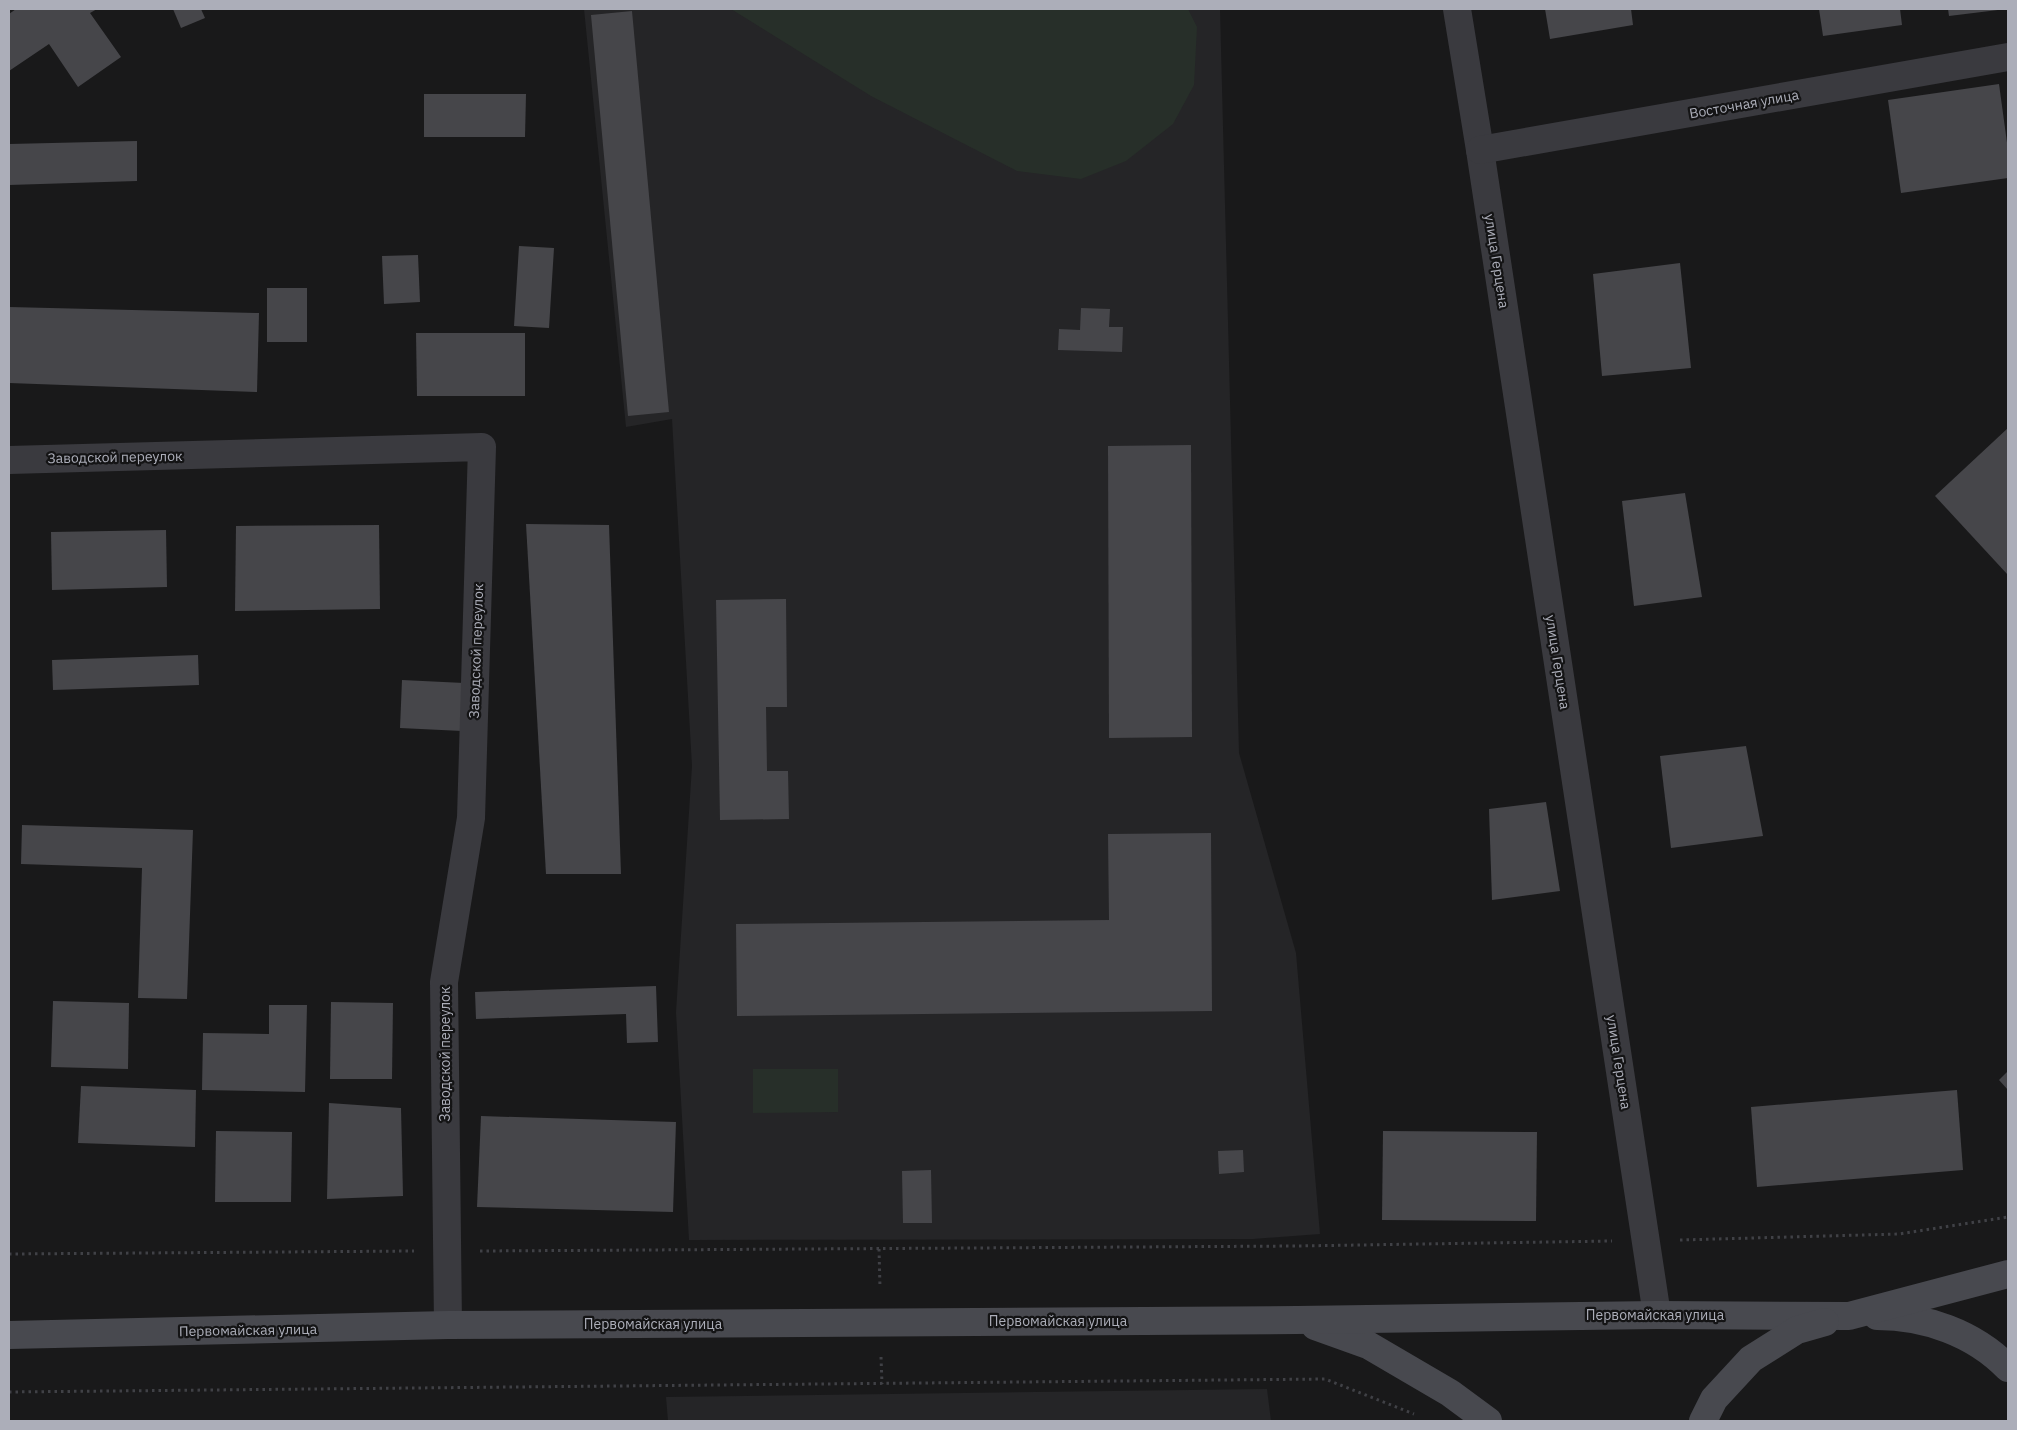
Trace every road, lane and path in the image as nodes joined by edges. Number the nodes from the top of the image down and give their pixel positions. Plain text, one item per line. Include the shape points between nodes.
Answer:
1 (1457, 9) edge
2 (2008, 57) edge
3 (1480, 150) junction
4 (9, 460) edge
5 (2008, 1217) edge
6 (1646, 1240) junction
7 (447, 1251) junction
8 (9, 1254) edge
9 (2008, 1274) edge
10 (1657, 1315) junction
11 (1849, 1316) junction
12 (1297, 1320) junction
13 (448, 1325) junction
14 (9, 1335) edge
15 (2008, 1368) edge
16 (9, 1392) edge
17 (1417, 1416) dead end
18 (1488, 1421) edge
19 (1703, 1421) edge

1 - 3 street, улица Герцена
2 - 3 street, Восточная улица
3 - 6 street, улица Герцена
4 - 7 street, Заводской переулок via 482,448 471,818 444,982
5 - 6 path via 1900,1234
6 - 7 path via 1296,1246
6 - 10 street, улица Герцена
7 - 8 path
7 - 13 street, Заводской переулок
9 - 11 main road, Первомайская улица
10 - 11 main road, Первомайская улица
10 - 12 main road, Первомайская улица
11 - 15 main road via 1901,1316 1951,1329 1996,1355
11 - 19 main road via 1797,1330 1751,1359 1714,1399
12 - 13 main road, Первомайская улица
12 - 18 main road, Первомайская улица via 1368,1345 1450,1392
13 - 14 main road, Первомайская улица
16 - 17 path via 1325,1379

